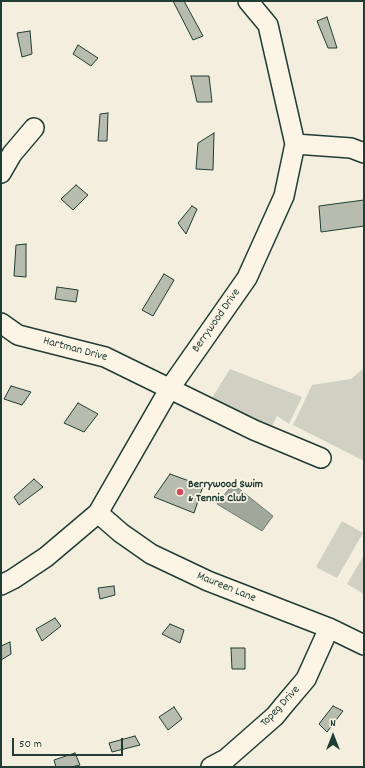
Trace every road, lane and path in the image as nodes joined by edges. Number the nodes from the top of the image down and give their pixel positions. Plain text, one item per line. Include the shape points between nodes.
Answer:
1 (248, 1) edge
2 (34, 128) dead end
3 (295, 144) junction
4 (364, 153) edge
5 (1, 173) edge
6 (1, 323) edge
7 (170, 388) junction
8 (321, 458) dead end
9 (98, 514) junction
10 (1, 585) edge
11 (329, 628) junction
12 (364, 645) edge
13 (211, 767) edge

1 - 3 street, Berrywood Drive via 268,25
2 - 5 street via 12,154
3 - 4 street via 351,148
3 - 7 street, Berrywood Drive via 284,196 247,278
6 - 7 street, Hartman Drive via 18,335 105,357
7 - 8 street, Hartman Drive via 254,430
7 - 9 street, Berrywood Drive
9 - 10 street, Berrywood Drive via 46,557
9 - 11 street, Maureen Lane via 151,554 208,581
11 - 12 street, Maureen Lane
11 - 13 street, Topeg Drive via 306,679 275,716 226,759

